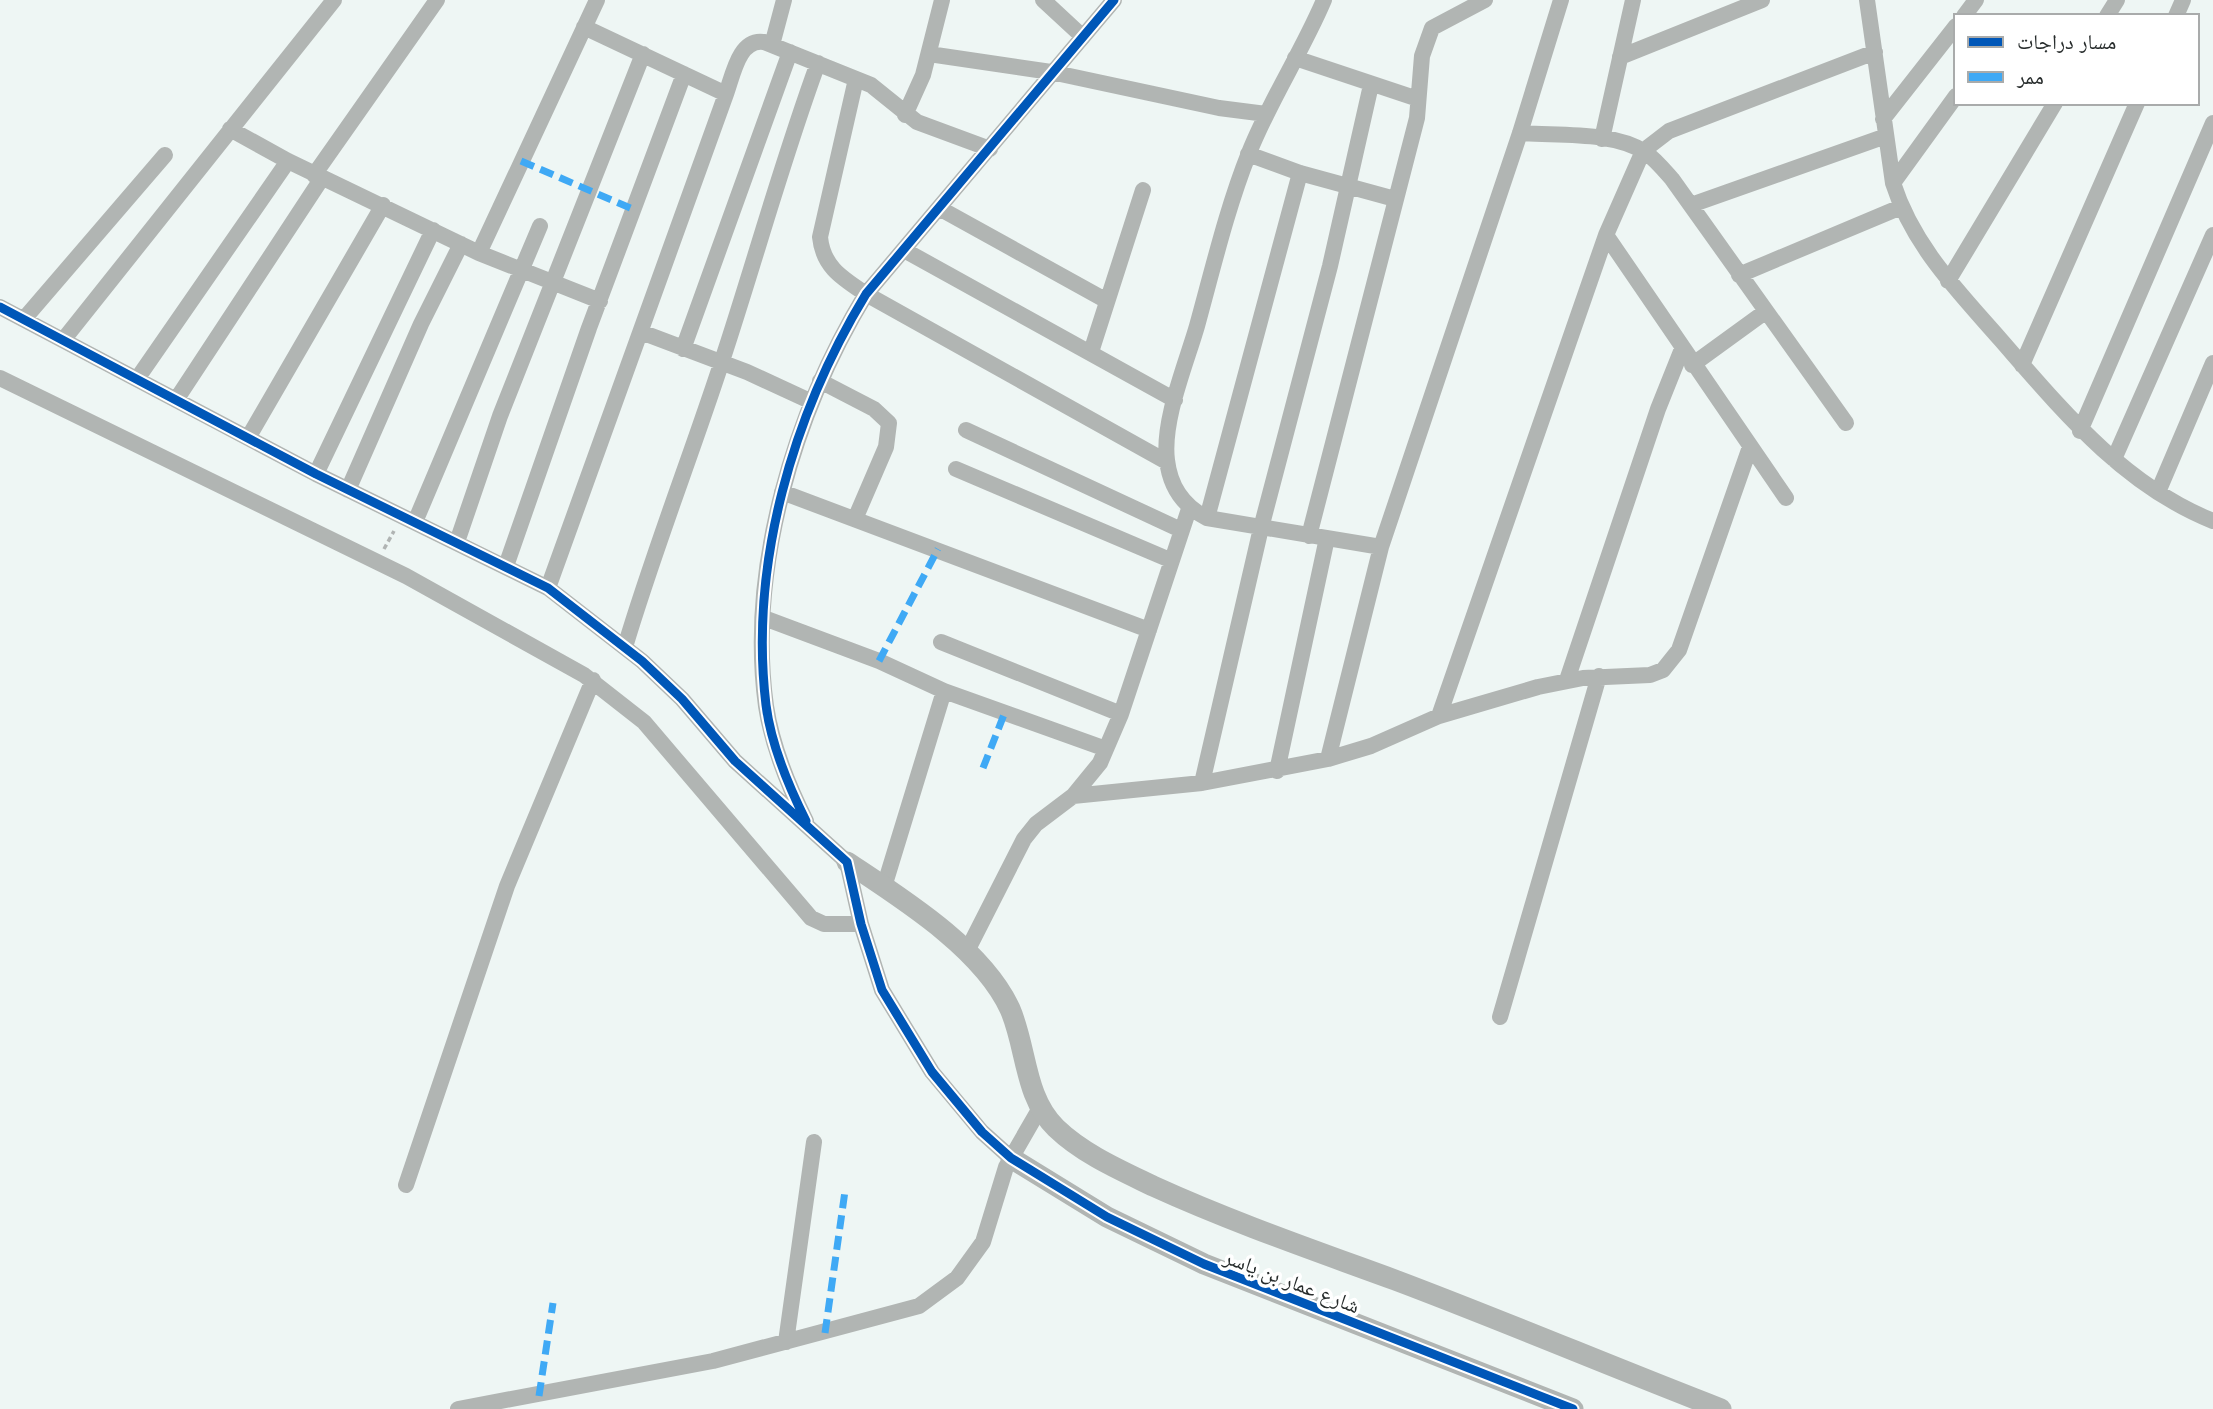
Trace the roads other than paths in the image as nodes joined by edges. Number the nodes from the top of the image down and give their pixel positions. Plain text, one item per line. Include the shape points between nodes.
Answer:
1 (334, 0) edge
2 (438, 0) edge
3 (597, 0) edge
4 (784, 0) edge
5 (942, 0) edge
6 (1043, 0) edge
7 (1114, 0) edge
8 (1324, 0) edge
9 (1447, 0) edge
10 (1485, 0) edge
11 (1561, 0) edge
12 (1633, 0) edge
13 (1762, 0) edge
14 (1867, 0) edge
15 (1458, 13) junction
16 (584, 27) junction
17 (1954, 29) edge
18 (1083, 37) junction
19 (772, 45) junction
20 (790, 52) junction
21 (1875, 52) junction
22 (643, 54) junction
23 (929, 54) junction
24 (1620, 57) junction
25 (1295, 58) junction
26 (818, 63) junction
27 (1051, 72) junction
28 (684, 75) junction
29 (856, 79) junction
30 (1371, 85) junction
31 (726, 94) junction
32 (1418, 99) junction
33 (1954, 99) edge
34 (2054, 105) edge
35 (2136, 105) edge
36 (1266, 114) junction
37 (905, 115) junction
38 (1883, 119) junction
39 (2213, 123) edge
40 (230, 129) junction
41 (1520, 133) junction
42 (1886, 136) junction
43 (1602, 139) junction
44 (990, 149) junction
45 (1643, 151) junction
46 (1248, 154) junction
47 (165, 155) dead end
48 (288, 161) junction
49 (1300, 173) junction
50 (318, 176) junction
51 (1893, 183) junction
52 (1349, 188) junction
53 (1143, 190) dead end
54 (1395, 199) junction
55 (383, 205) junction
56 (1691, 205) junction
57 (939, 208) junction
58 (1901, 208) junction
59 (540, 226) dead end
60 (433, 230) junction
61 (1606, 235) junction
62 (2213, 235) edge
63 (461, 244) junction
64 (904, 250) junction
65 (479, 253) junction
66 (520, 270) junction
67 (1739, 275) junction
68 (1948, 281) junction
69 (554, 285) junction
70 (866, 293) junction
71 (600, 301) junction
72 (1107, 301) junction
73 (0, 307) edge
74 (1765, 312) junction
75 (24, 319) junction
76 (641, 332) junction
77 (64, 339) junction
78 (683, 349) junction
79 (1682, 349) junction
80 (1091, 352) junction
81 (722, 363) junction
82 (2213, 363) edge
83 (1692, 365) junction
84 (2022, 365) junction
85 (0, 378) edge
86 (137, 379) junction
87 (821, 381) junction
88 (176, 400) junction
89 (1175, 400) junction
90 (812, 402) junction
91 (1846, 423) dead end
92 (966, 430) dead end
93 (2080, 431) junction
94 (248, 438) junction
95 (1750, 447) junction
96 (2114, 459) junction
97 (1167, 462) junction
98 (956, 469) dead end
99 (316, 474) junction
100 (348, 490) junction
101 (782, 492) junction
102 (2158, 492) junction
103 (1786, 498) dead end
104 (1189, 509) junction
105 (2212, 516) edge
106 (1207, 518) junction
107 (855, 519) junction
108 (415, 522) junction
109 (1261, 528) junction
110 (1181, 530) junction
111 (1309, 536) junction
112 (1328, 538) junction
113 (457, 542) junction
114 (1381, 547) junction
115 (1170, 560) junction
116 (506, 566) junction
117 (548, 588) junction
118 (764, 618) junction
119 (1149, 630) junction
120 (941, 642) dead end
121 (625, 647) junction
122 (1599, 676) junction
123 (1567, 680) junction
124 (593, 681) junction
125 (944, 691) junction
126 (1121, 714) junction
127 (1439, 716) junction
128 (1106, 750) junction
129 (1328, 759) junction
130 (1277, 771) junction
131 (1202, 783) junction
132 (1073, 796) junction
133 (812, 833) junction
134 (847, 862) junction
135 (884, 887) junction
136 (861, 924) junction
137 (966, 953) junction
138 (1500, 1017) dead end
139 (1040, 1108) junction
140 (814, 1142) dead end
141 (1014, 1154) junction
142 (406, 1185) dead end
143 (786, 1342) junction
144 (458, 1409) edge
145 (1573, 1409) edge
146 (1721, 1409) edge

1 - 40 street
2 - 50 street
3 - 16 street
4 - 19 street
5 - 23 street
6 - 18 street
7 - 18 street
8 - 25 street
9 - 15 street
10 - 15 street
11 - 41 street
12 - 24 street
13 - 24 street
14 - 21 street
15 - 32 street via 1432,28 1422,56
16 - 22 street
16 - 65 street
17 - 38 street
18 - 27 street
19 - 20 street
19 - 31 street via 757,41 748,45
20 - 26 street
20 - 78 street
21 - 38 street
21 - 45 street via 1669,131
22 - 28 street
22 - 69 street
23 - 27 street
23 - 37 street
24 - 43 street
25 - 30 street
25 - 36 street
26 - 29 street
26 - 81 street
27 - 36 street
27 - 44 street
28 - 31 street
28 - 71 street
29 - 37 street via 872,85
29 - 70 street via 820,237 834,272
30 - 32 street
30 - 52 street
31 - 76 street
32 - 54 street
33 - 51 street
34 - 68 street
35 - 84 street
36 - 46 street
37 - 44 street
38 - 42 street
39 - 93 street
40 - 48 street
40 - 77 street
41 - 43 street
41 - 114 street
42 - 51 street
42 - 56 street
43 - 45 street
44 - 57 street
45 - 56 street
45 - 61 street
46 - 49 street
46 - 89 street
47 - 75 street
48 - 50 street
48 - 86 street
49 - 52 street
49 - 106 street
50 - 55 street
50 - 88 street
51 - 58 street
52 - 54 street
52 - 109 street
53 - 72 street
54 - 111 street
55 - 60 street
55 - 94 street
56 - 67 street
57 - 64 street
57 - 72 street
58 - 67 street
58 - 68 street
59 - 66 street
60 - 63 street
60 - 99 street
61 - 79 street
61 - 127 street
62 - 96 street
63 - 65 street
63 - 100 street
64 - 70 street
64 - 80 street
65 - 66 street
66 - 69 street
66 - 108 street
67 - 74 street
68 - 84 street
69 - 71 street
69 - 113 street via 500,416
70 - 87 street
70 - 97 street
71 - 116 street
72 - 80 street
73 - 75 street
74 - 83 street
74 - 91 street
75 - 77 street
76 - 78 street
76 - 117 street
77 - 86 street
78 - 81 street
79 - 83 street
79 - 123 street
80 - 89 street
81 - 90 street
81 - 121 street
82 - 102 street
83 - 95 street
84 - 93 street
85 - 124 street via 406,576
86 - 88 street
87 - 90 street
87 - 107 street via 874,409 889,423 886,447
88 - 94 street
89 - 97 street
90 - 101 street
92 - 110 street
93 - 96 street
94 - 99 street
95 - 103 street
95 - 122 street via 1679,650 1663,670 1650,675
96 - 102 street
97 - 104 street via 1177,493
98 - 115 street
99 - 100 street
100 - 108 street
101 - 107 street
101 - 118 street
102 - 105 street
104 - 106 street
104 - 110 street
106 - 109 street
107 - 119 street
108 - 113 street
109 - 111 street
109 - 131 street
110 - 115 street
111 - 112 street
112 - 114 street
112 - 130 street
113 - 116 street
114 - 129 street
115 - 119 street
116 - 117 street
117 - 121 street
118 - 125 street
118 - 133 street via 766,708 786,780
119 - 126 street
120 - 126 street
121 - 133 street
122 - 123 street
122 - 138 street
123 - 127 street
124 - 136 street via 644,722 811,918 824,924
124 - 142 street via 506,886
125 - 128 street
125 - 135 street
126 - 128 street
127 - 129 street
128 - 132 street via 1089,780
129 - 130 street
130 - 131 street
131 - 132 street
132 - 137 street via 1024,839
133 - 134 street
134 - 135 street, شارع عمار بن ياسر
134 - 136 street
135 - 137 street, شارع عمار بن ياسر
136 - 141 street via 882,990 932,1072 982,1132
137 - 139 street, شارع عمار بن ياسر via 1009,1008
139 - 141 street
139 - 146 street, شارع عمار بن ياسر via 1055,1128 1078,1145 1208,1212
140 - 143 street
141 - 143 street via 983,1242 945,1288 905,1311
141 - 145 street, شارع عمار بن ياسر via 1107,1217 1204,1264
143 - 144 street via 635,1378

